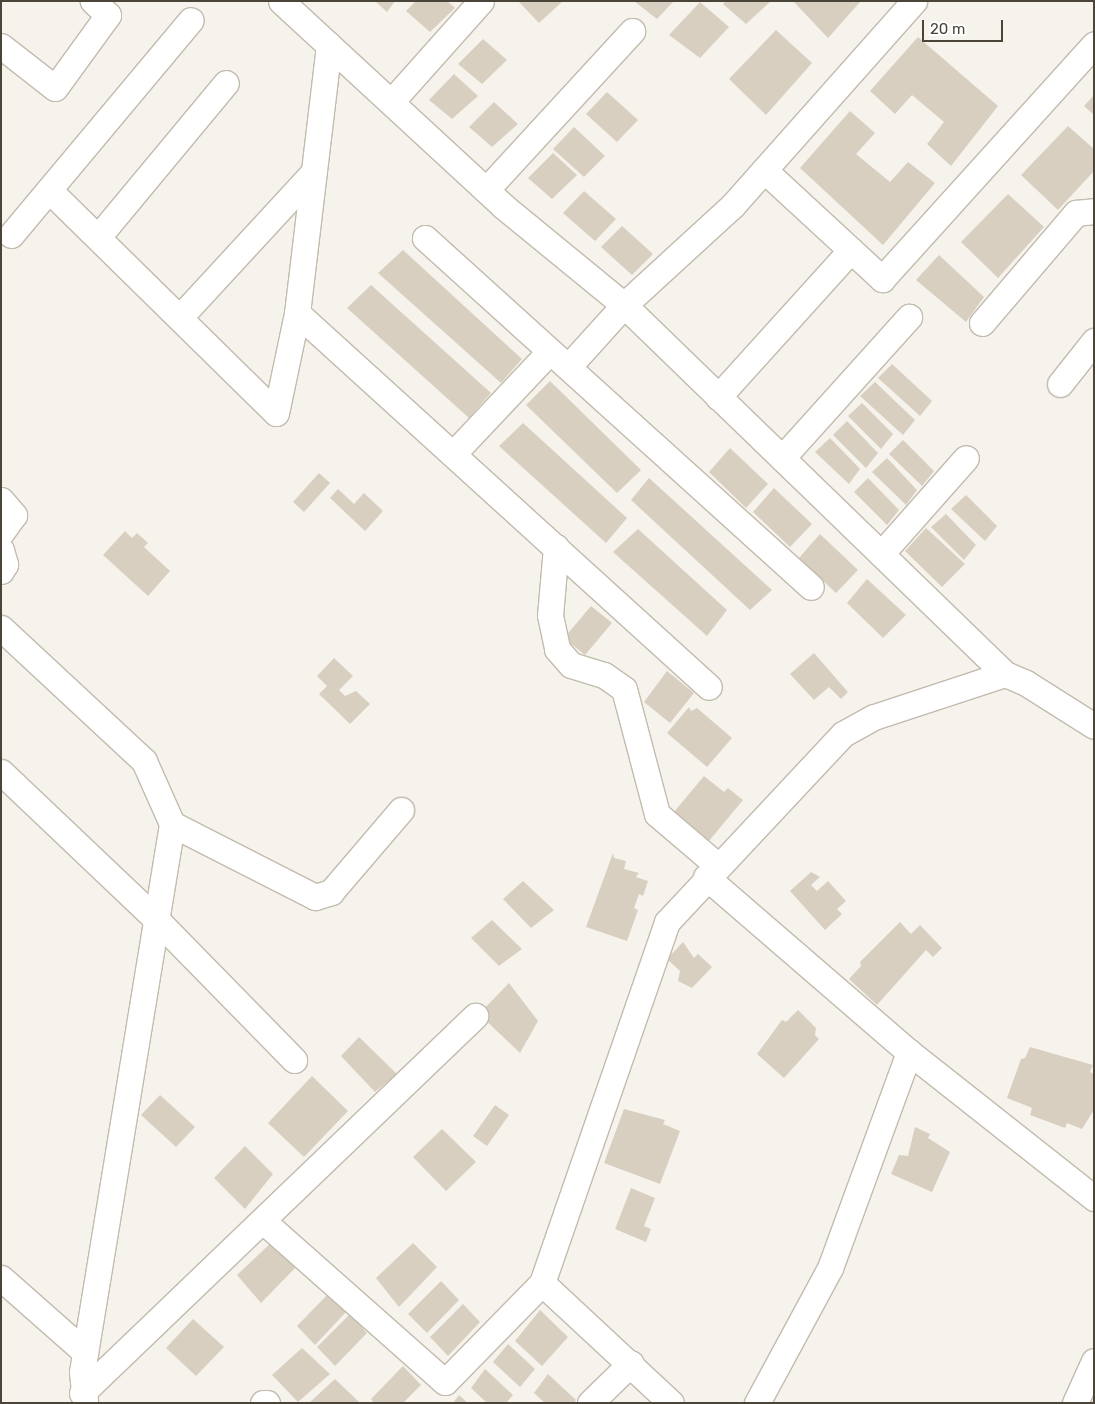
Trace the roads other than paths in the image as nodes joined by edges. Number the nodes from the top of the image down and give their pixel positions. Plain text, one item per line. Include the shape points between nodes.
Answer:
1 (93, 1) edge
2 (481, 1) edge
3 (914, 1) edge
4 (289, 4) edge
5 (191, 20) dead end
6 (632, 30) dead end
7 (1094, 44) edge
8 (1, 46) edge
9 (329, 46) junction
10 (226, 83) dead end
11 (391, 102) junction
12 (764, 170) junction
13 (314, 172) junction
14 (49, 190) junction
15 (486, 190) junction
16 (1091, 204) edge
17 (11, 235) dead end
18 (98, 237) junction
19 (425, 238) dead end
20 (851, 250) junction
21 (624, 305) junction
22 (297, 313) junction
23 (180, 317) junction
24 (909, 317) dead end
25 (982, 323) dead end
26 (1094, 342) edge
27 (559, 359) junction
28 (1060, 384) dead end
29 (718, 397) junction
30 (453, 454) junction
31 (782, 458) junction
32 (966, 458) dead end
33 (1, 500) edge
34 (1, 533) edge
35 (556, 548) junction
36 (1, 550) edge
37 (881, 554) junction
38 (1, 571) edge
39 (811, 587) dead end
40 (1, 628) edge
41 (1005, 674) junction
42 (709, 687) dead end
43 (1094, 726) edge
44 (1, 772) edge
45 (401, 810) dead end
46 (172, 824) junction
47 (712, 871) junction
48 (156, 920) junction
49 (475, 1016) dead end
50 (909, 1052) junction
51 (294, 1060) dead end
52 (1094, 1198) edge
53 (263, 1221) junction
54 (1, 1278) edge
55 (542, 1282) junction
56 (85, 1352) junction
57 (631, 1363) junction
58 (1092, 1368) edge
59 (83, 1398) edge
60 (590, 1403) edge
61 (671, 1403) edge
62 (757, 1403) edge
63 (1075, 1403) edge

1 - 8 street via 108,15 55,88
2 - 11 street
3 - 12 street
4 - 9 street
5 - 14 street
6 - 15 street
7 - 20 street via 882,280
9 - 11 street
9 - 13 street
10 - 18 street
11 - 15 street
12 - 20 street
12 - 21 street via 734,205
13 - 22 street
13 - 23 street
14 - 17 street
14 - 18 street
15 - 21 street
16 - 25 street via 1076,213
18 - 23 street
19 - 27 street
20 - 29 street
21 - 27 street
21 - 29 street
22 - 23 street via 276,413
22 - 30 street
24 - 31 street
26 - 28 street
27 - 30 street
27 - 39 street
29 - 31 street
30 - 35 street
31 - 37 street
32 - 37 street
33 - 34 street via 14,515
35 - 42 street
35 - 47 street via 550,615 557,649 571,665 604,675 624,689 657,814
36 - 38 street via 5,564
37 - 41 street
40 - 46 street via 144,760
41 - 43 street via 1026,683
41 - 47 street via 856,725
44 - 48 street
45 - 46 street via 331,892 315,897
46 - 48 street
47 - 50 street
47 - 55 street via 680,904 660,936
48 - 51 street
48 - 56 street
49 - 53 street
50 - 52 street
50 - 62 street via 830,1268
53 - 55 street via 445,1382
53 - 59 street
54 - 56 street
55 - 57 street
56 - 59 street
57 - 60 street
57 - 61 street
58 - 63 street

